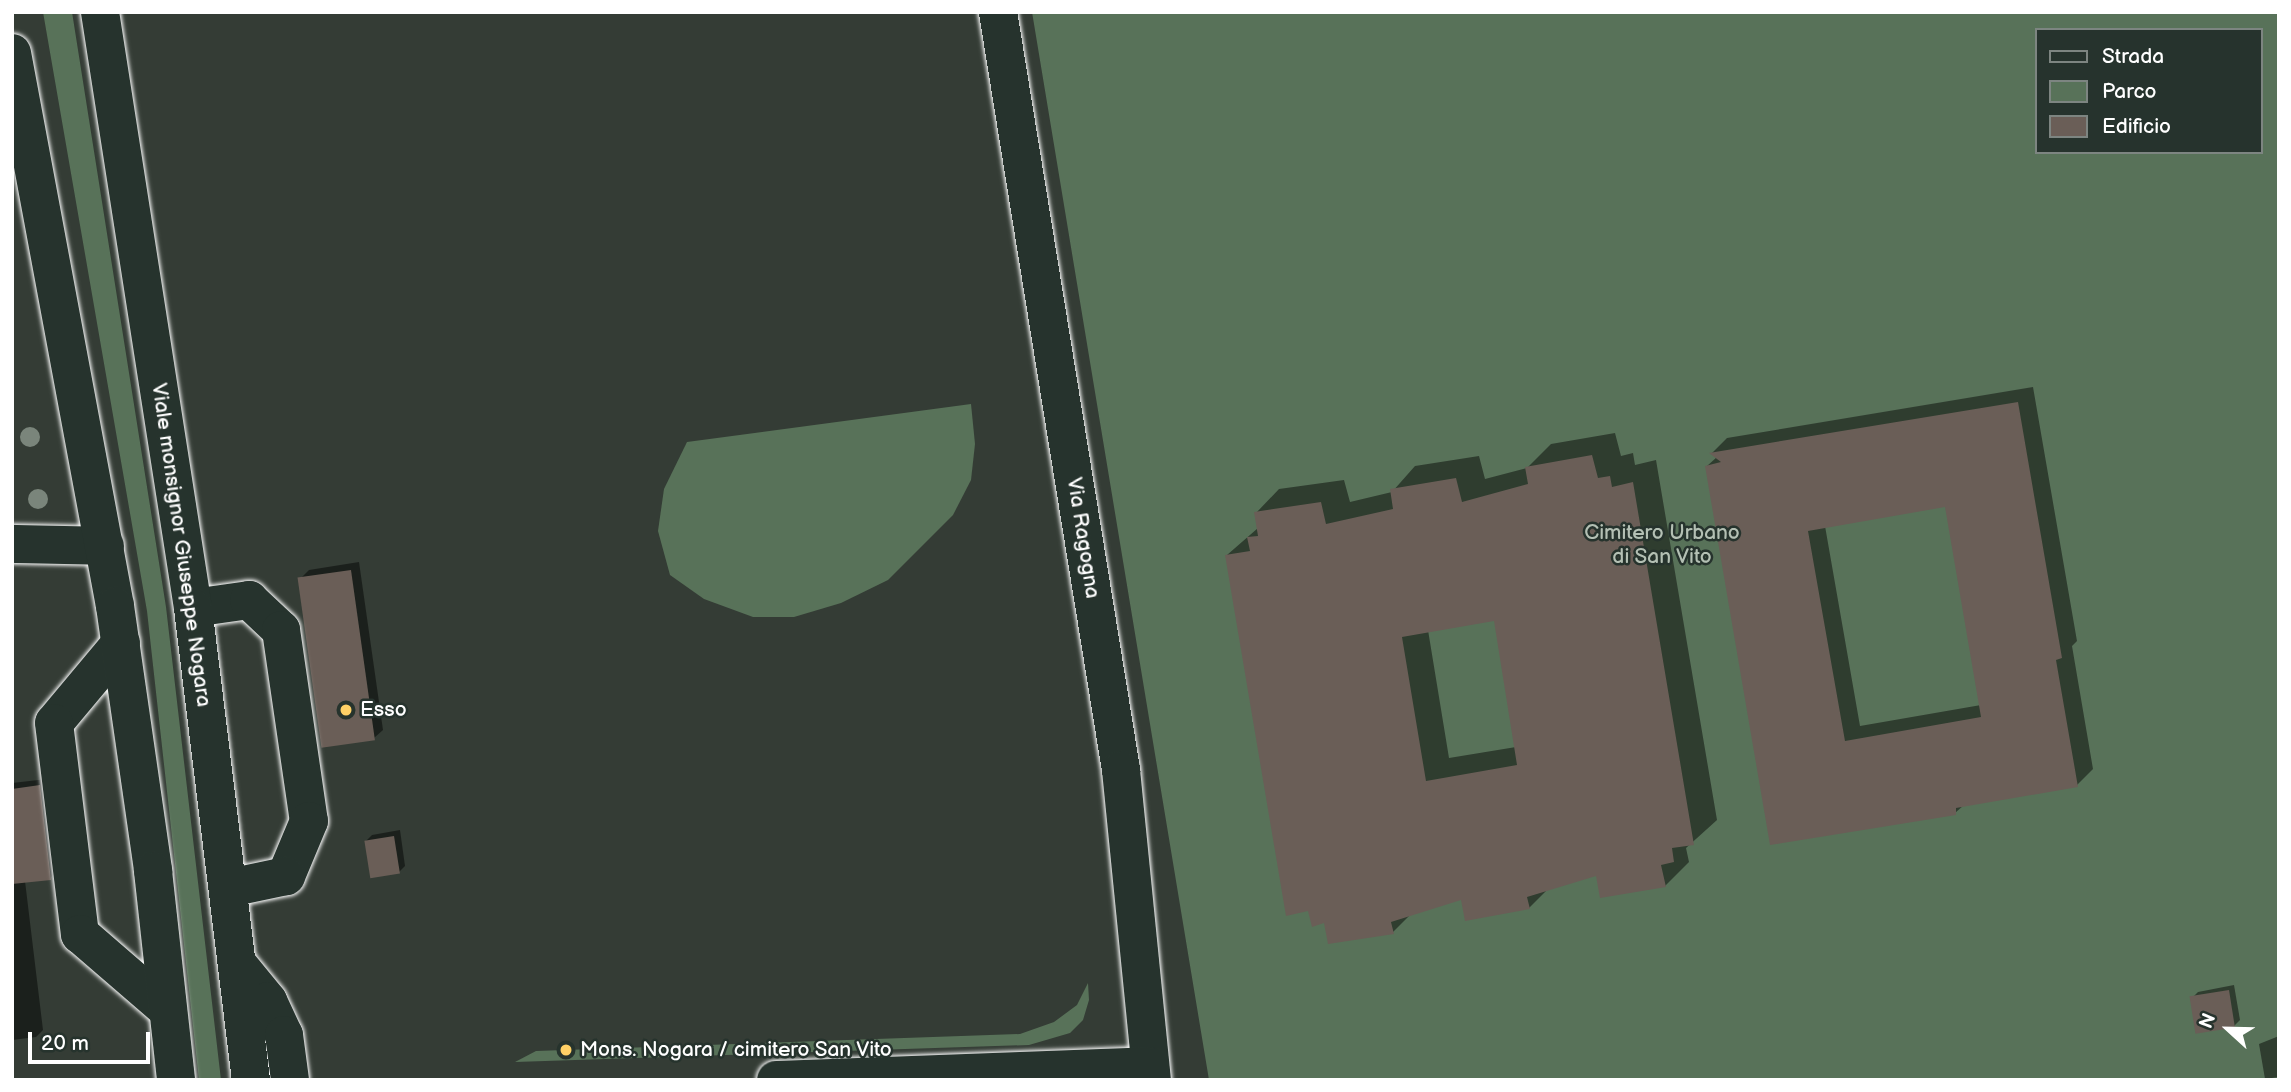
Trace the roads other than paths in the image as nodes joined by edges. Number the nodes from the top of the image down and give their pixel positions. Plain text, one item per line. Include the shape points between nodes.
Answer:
1 (100, 12) edge
2 (998, 12) edge
3 (12, 53) edge
4 (13, 538) edge
5 (105, 546) junction
6 (192, 608) junction
7 (121, 643) junction
8 (229, 888) junction
9 (241, 968) junction
10 (168, 1010) junction
11 (1151, 1073) edge
12 (176, 1080) edge
13 (251, 1080) edge
14 (290, 1080) edge
15 (776, 1080) edge

1 - 6 main road, Viale monsignor Giuseppe Nogara
2 - 11 main road, Via Ragogna via 1121,770
3 - 5 main road
4 - 5 main road
5 - 7 main road
6 - 8 main road, Viale monsignor Giuseppe Nogara
6 - 8 main road via 249,600 282,630 309,821 286,877
7 - 10 main road
7 - 10 main road via 54,723 80,934
8 - 9 main road, Viale monsignor Giuseppe Nogara
9 - 13 main road, Viale monsignor Giuseppe Nogara
9 - 14 main road via 268,1001 284,1035
10 - 12 main road
11 - 15 main road

